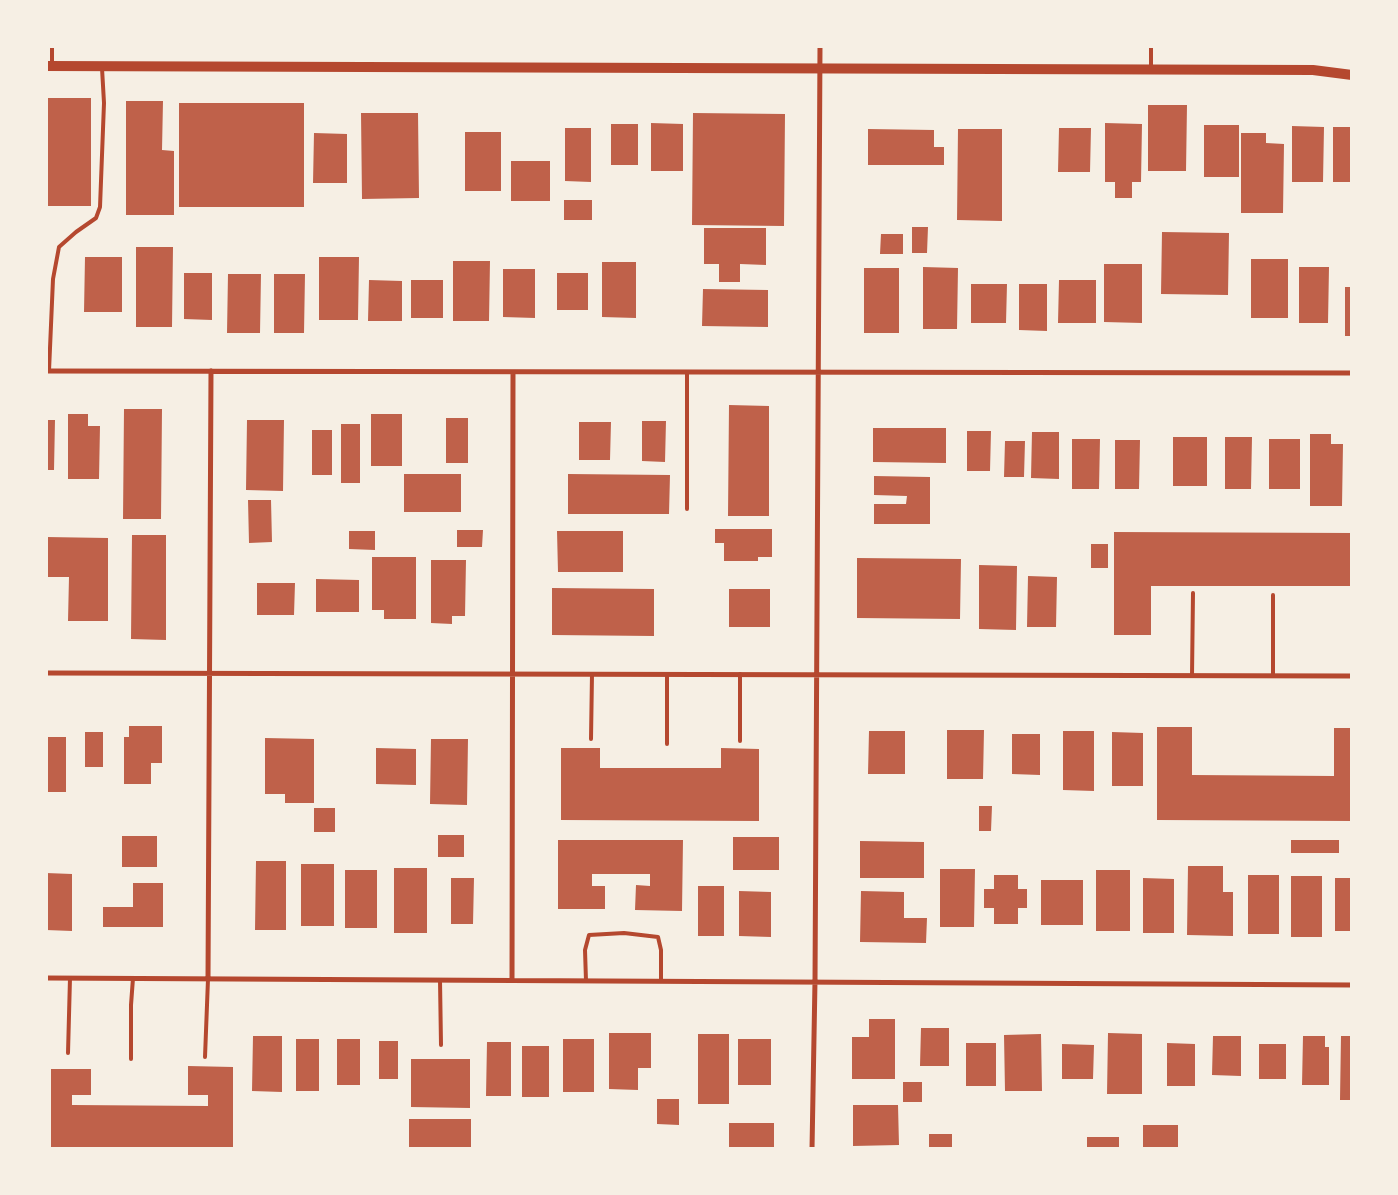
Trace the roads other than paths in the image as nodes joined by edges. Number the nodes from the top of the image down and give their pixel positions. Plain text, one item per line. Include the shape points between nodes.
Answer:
1 (52, 46) edge
2 (820, 46) edge
3 (1151, 46) edge
4 (49, 66) edge
5 (102, 66) junction
6 (820, 69) junction
7 (1352, 69) edge
8 (1151, 70) junction
9 (1328, 72) junction
10 (1352, 75) edge
11 (47, 371) edge
12 (211, 371) junction
13 (513, 372) junction
14 (687, 372) junction
15 (818, 372) junction
16 (1352, 373) edge
17 (687, 509) dead end
18 (1193, 593) dead end
19 (1273, 595) dead end
20 (46, 673) edge
21 (210, 673) junction
22 (513, 674) junction
23 (592, 674) junction
24 (667, 674) junction
25 (740, 674) junction
26 (816, 675) junction
27 (1192, 676) junction
28 (1273, 676) junction
29 (1352, 676) edge
30 (591, 739) dead end
31 (740, 741) dead end
32 (667, 744) dead end
33 (46, 978) edge
34 (70, 978) junction
35 (133, 978) junction
36 (208, 978) junction
37 (440, 980) junction
38 (512, 980) junction
39 (586, 981) junction
40 (661, 981) junction
41 (815, 982) junction
42 (1352, 985) edge
43 (441, 1044) dead end
44 (68, 1053) dead end
45 (205, 1057) dead end
46 (131, 1059) dead end
47 (812, 1149) edge

1 - 4 lane
2 - 6 street
3 - 8 lane
4 - 5 main road
5 - 6 main road
5 - 11 lane via 104,102 100,207 96,218 59,247 53,279
6 - 8 main road
6 - 15 street
7 - 9 main road
8 - 9 main road
9 - 10 main road
11 - 12 street
12 - 13 street
12 - 21 street
13 - 14 street
13 - 22 street
14 - 15 street
14 - 17 lane
15 - 16 street
15 - 26 street
18 - 27 lane
19 - 28 lane
20 - 21 street
21 - 22 street
21 - 36 street
22 - 23 street
22 - 38 street
23 - 24 street
23 - 30 lane
24 - 25 street
24 - 32 lane
25 - 26 street
25 - 31 lane
26 - 27 street
26 - 41 street
27 - 28 street
28 - 29 street
33 - 34 street
34 - 35 street
34 - 44 lane
35 - 36 street
35 - 46 lane
36 - 37 street
36 - 45 lane
37 - 38 street
37 - 43 lane
38 - 39 street
39 - 40 street
39 - 40 lane via 584,950 589,935 624,933 658,937
40 - 41 street
41 - 42 street
41 - 47 street

